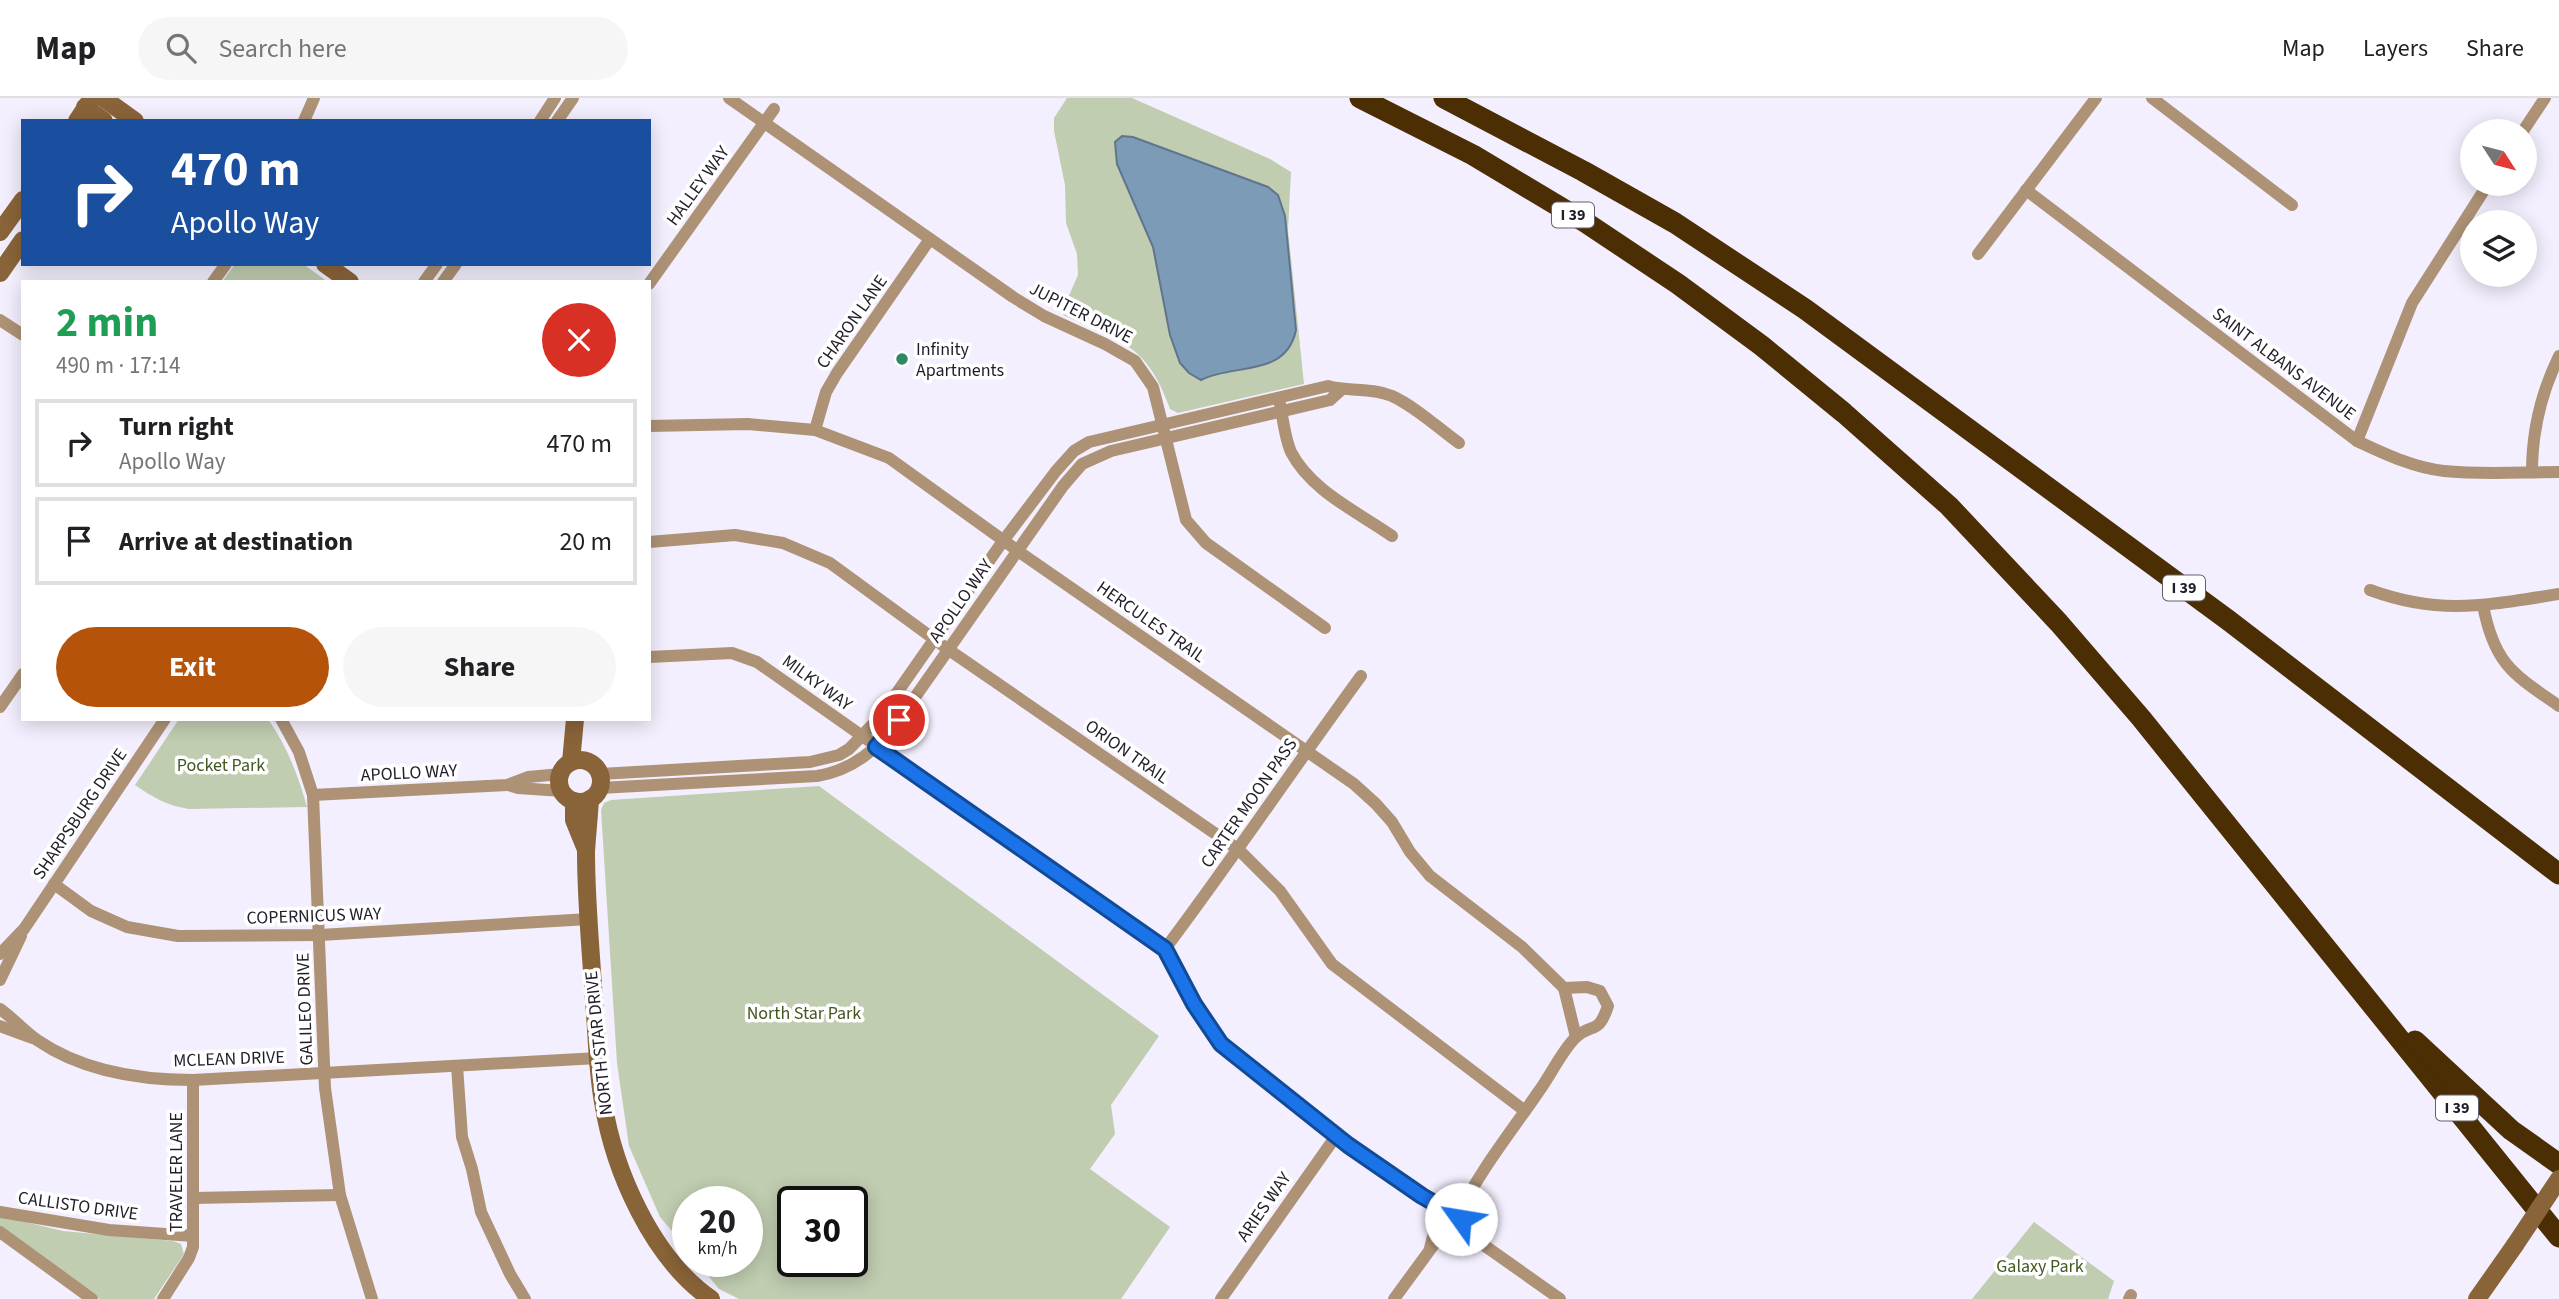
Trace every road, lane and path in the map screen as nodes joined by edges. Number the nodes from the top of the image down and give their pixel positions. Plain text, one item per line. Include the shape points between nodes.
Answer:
1 (314, 98) edge
2 (555, 98) edge
3 (573, 98) edge
4 (729, 98) edge
5 (1360, 98) edge
6 (1444, 98) edge
7 (2096, 98) edge
8 (2152, 98) edge
9 (2545, 98) edge
10 (85, 109) edge
11 (110, 109) edge
12 (774, 109) dead end
13 (131, 119) edge
14 (305, 119) edge
15 (541, 119) edge
16 (557, 119) edge
17 (2531, 119) edge
18 (764, 123) junction
19 (2026, 190) junction
20 (2480, 196) edge
21 (21, 203) edge
22 (2292, 205) dead end
23 (0, 232) edge
24 (930, 239) junction
25 (21, 243) edge
26 (1978, 254) dead end
27 (329, 266) edge
28 (0, 273) edge
29 (347, 280) edge
30 (651, 281) edge
31 (0, 320) edge
32 (21, 334) edge
33 (2559, 356) edge
34 (1281, 406) junction
35 (1162, 425) junction
36 (651, 426) edge
37 (815, 430) junction
38 (1166, 440) junction
39 (2357, 441) junction
40 (1459, 443) dead end
41 (2532, 472) junction
42 (2559, 472) edge
43 (1392, 536) dead end
44 (1003, 541) junction
45 (651, 542) edge
46 (1017, 551) junction
47 (2370, 590) dead end
48 (2559, 594) edge
49 (2483, 605) junction
50 (2228, 620) junction
51 (1325, 628) dead end
52 (936, 640) junction
53 (949, 650) junction
54 (651, 657) edge
55 (1361, 676) dead end
56 (21, 677) edge
57 (2559, 706) edge
58 (0, 707) edge
59 (164, 721) edge
60 (282, 721) edge
61 (576, 721) edge
62 (862, 737) junction
63 (876, 747) junction
64 (1306, 751) junction
65 (580, 781) junction
66 (313, 795) junction
67 (1239, 850) junction
68 (2559, 858) edge
69 (2559, 874) edge
70 (54, 884) junction
71 (589, 919) junction
72 (24, 929) junction
73 (320, 935) junction
74 (1165, 949) junction
75 (0, 954) edge
76 (0, 980) edge
77 (2356, 987) junction
78 (1564, 988) junction
79 (0, 1009) edge
80 (0, 1026) edge
81 (1576, 1037) junction
82 (36, 1040) junction
83 (598, 1059) junction
84 (457, 1066) junction
85 (325, 1073) junction
86 (193, 1080) junction
87 (1525, 1111) junction
88 (1336, 1136) junction
89 (2559, 1164) edge
90 (2559, 1179) edge
91 (340, 1195) junction
92 (194, 1198) junction
93 (0, 1212) edge
94 (1449, 1219) junction
95 (0, 1232) edge
96 (193, 1236) junction
97 (2557, 1237) edge
98 (1551, 1296) edge
99 (368, 1297) edge
100 (707, 1297) edge
101 (92, 1299) edge
102 (163, 1299) edge
103 (525, 1299) edge
104 (1221, 1299) edge
105 (1394, 1299) edge
106 (2477, 1299) edge

1 - 14 street
2 - 15 street
3 - 16 street
4 - 18 street, JUPITER DRIVE
5 - 77 highway, I 39 via 1473,155 1656,269 1762,346 1893,456 1968,525 2059,623 2200,789
6 - 50 highway, I 39 via 1675,223 1805,309
7 - 19 street
8 - 22 street
9 - 17 street
10 - 11 street
11 - 13 street
12 - 18 street, HALLEY WAY
18 - 24 street, JUPITER DRIVE
18 - 30 street, HALLEY WAY
19 - 26 street
19 - 39 street, SAINT ALBANS AVENUE
20 - 39 street via 2412,303
21 - 23 street
24 - 35 street, JUPITER DRIVE via 1030,309 1135,361 1153,387
24 - 37 street, CHARON LANE via 837,373
25 - 28 street
27 - 29 street
31 - 32 street
33 - 41 street via 2545,384 2535,423
34 - 35 street, APOLLO WAY
34 - 38 street, APOLLO WAY
34 - 40 street, APOLLO WAY via 1330,400 1341,390 1391,395
34 - 43 street via 1290,451 1306,473
35 - 38 street, JUPITER DRIVE
35 - 44 street, APOLLO WAY via 1098,438 1074,451
36 - 37 street, HERCULES TRAIL via 748,424
37 - 44 street, HERCULES TRAIL via 888,458
38 - 46 street, APOLLO WAY via 1100,455 1082,464
38 - 51 street, JUPITER DRIVE via 1186,520 1206,543
39 - 41 street, SAINT ALBANS AVENUE via 2403,461 2442,471
41 - 42 street, SAINT ALBANS AVENUE
44 - 46 street, HERCULES TRAIL
44 - 52 street, APOLLO WAY
45 - 52 street, ORION TRAIL via 735,535 783,543 830,563
46 - 53 street, APOLLO WAY
46 - 64 street, HERCULES TRAIL
47 - 49 street via 2443,608
48 - 49 street
49 - 57 street via 2500,656 2512,673
50 - 68 highway
50 - 69 highway, I 39
52 - 53 street, ORION TRAIL
52 - 62 street, APOLLO WAY
53 - 63 street, APOLLO WAY
53 - 67 street, ORION TRAIL
54 - 62 street, MILKY WAY via 732,653 747,657
55 - 64 street, CARTER MOON PASS
56 - 58 street
59 - 70 street, SHARPSBURG DRIVE
60 - 66 street, GALILEO DRIVE via 299,752
61 - 65 street, NORTH STAR DRIVE
62 - 63 street, MILKY WAY
62 - 65 street, APOLLO WAY via 839,755 817,761
63 - 65 street, APOLLO WAY via 858,762 817,776
63 - 74 street, MILKY WAY
64 - 67 street, CARTER MOON PASS
64 - 78 street, HERCULES TRAIL via 1376,804 1430,876 1522,947
65 - 66 street, APOLLO WAY via 528,777 507,785
65 - 71 street, NORTH STAR DRIVE via 574,820 586,849
66 - 73 street, GALILEO DRIVE
67 - 74 street, CARTER MOON PASS
67 - 87 street, ORION TRAIL via 1280,891 1332,964
70 - 72 street, SHARPSBURG DRIVE
70 - 73 street, COPERNICUS WAY via 91,911 127,927 178,936
71 - 73 street, COPERNICUS WAY
71 - 83 street, NORTH STAR DRIVE
72 - 75 street, SHARPSBURG DRIVE
72 - 76 street, SHARPSBURG DRIVE
73 - 85 street, GALILEO DRIVE
74 - 88 street, MILKY WAY via 1221,1044
77 - 89 highway via 2511,1130
77 - 97 highway, I 39
78 - 81 street
78 - 81 street via 1587,986 1600,991 1608,1006 1597,1027
79 - 82 street, MCLEAN DRIVE
80 - 82 street, MCLEAN DRIVE
81 - 87 street
82 - 86 street, MCLEAN DRIVE via 113,1072
83 - 84 street, MCLEAN DRIVE
83 - 100 street, NORTH STAR DRIVE via 603,1105 626,1185 655,1237
84 - 85 street, MCLEAN DRIVE
84 - 103 street via 462,1137 481,1212
85 - 86 street, MCLEAN DRIVE
85 - 91 street, GALILEO DRIVE
86 - 92 street, TRAVELER LANE
87 - 94 street
88 - 94 street, MILKY WAY
88 - 104 street, ARIES WAY
90 - 106 street, bridge
91 - 92 street
91 - 99 street, GALILEO DRIVE
92 - 96 street, TRAVELER LANE
93 - 96 street, CALLISTO DRIVE via 109,1230
94 - 98 street, MILKY WAY
94 - 105 street
95 - 101 street
96 - 102 street, TRAVELER LANE via 189,1258

